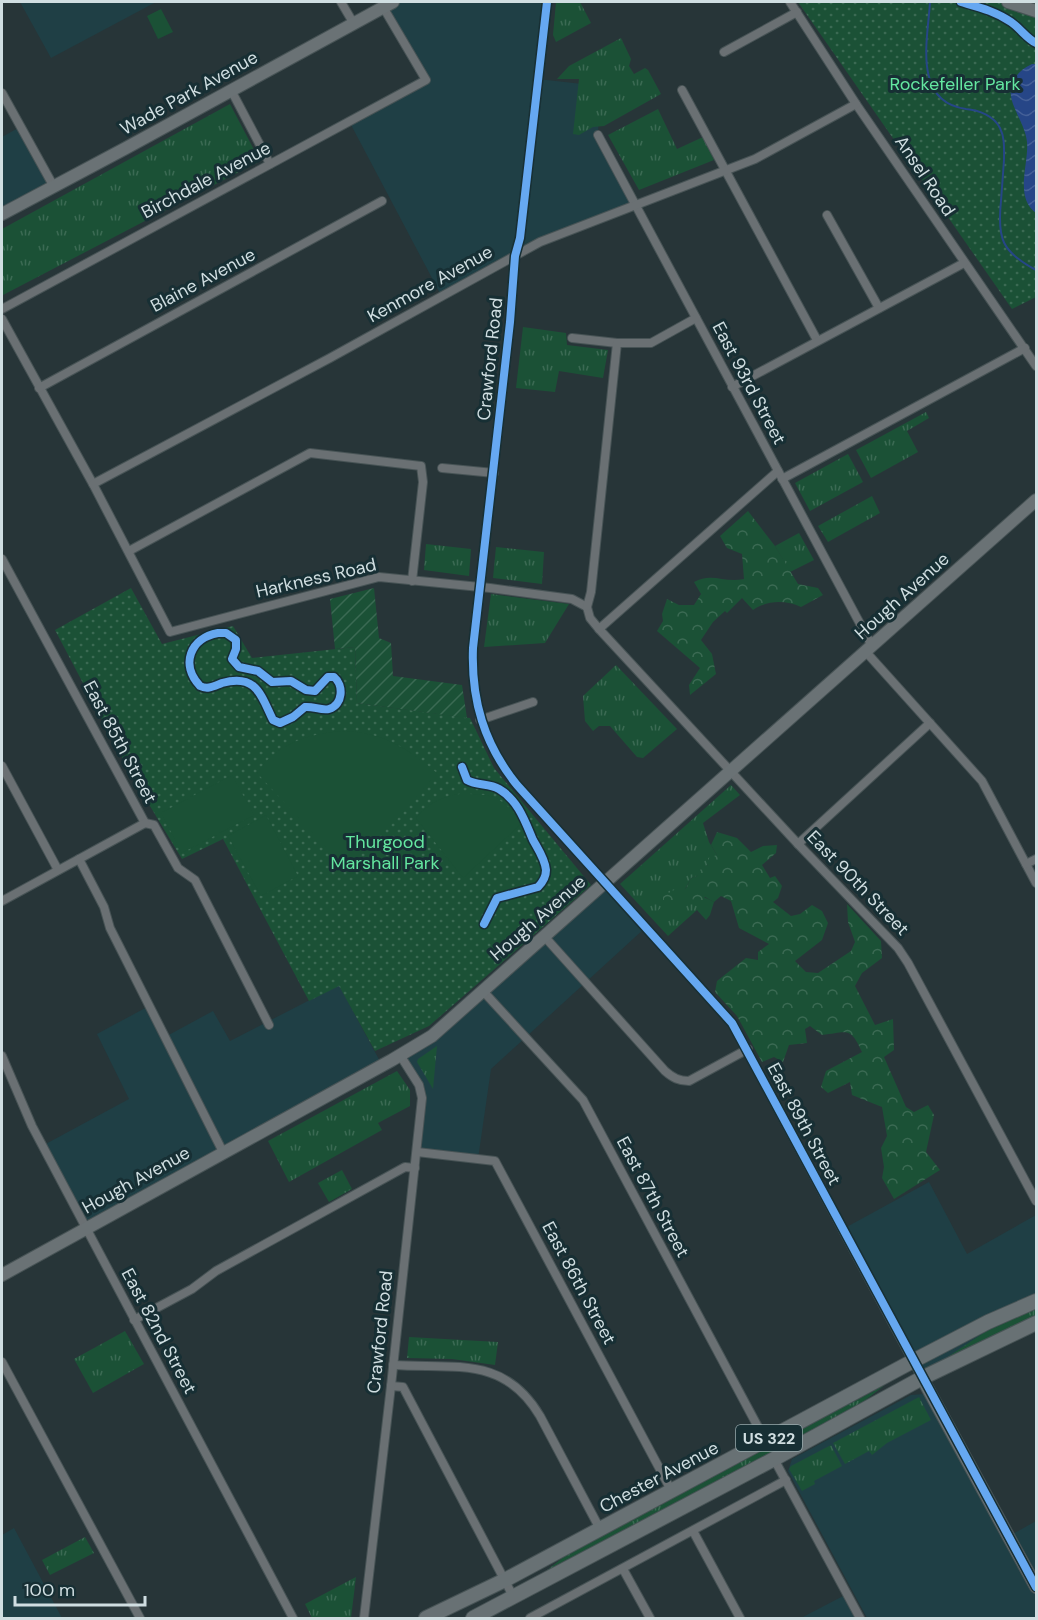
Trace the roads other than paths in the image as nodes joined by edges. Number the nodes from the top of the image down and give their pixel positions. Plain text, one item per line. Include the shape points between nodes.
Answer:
1 (341, 2) edge
2 (547, 2) edge
3 (790, 2) edge
4 (1008, 2) edge
5 (388, 4) edge
6 (1036, 11) edge
7 (797, 12) junction
8 (354, 24) junction
9 (724, 52) dead end
10 (231, 90) junction
11 (682, 90) dead end
12 (2, 93) edge
13 (856, 104) junction
14 (598, 135) dead end
15 (270, 164) junction
16 (726, 171) junction
17 (54, 187) junction
18 (382, 201) dead end
19 (636, 206) junction
20 (2, 214) edge
21 (827, 215) dead end
22 (515, 256) junction
23 (964, 263) junction
24 (879, 308) junction
25 (2, 309) edge
26 (696, 318) junction
27 (2, 319) edge
28 (572, 338) dead end
29 (817, 340) junction
30 (617, 343) junction
31 (1025, 348) junction
32 (1036, 366) edge
33 (732, 387) junction
34 (39, 388) junction
35 (442, 468) dead end
36 (494, 473) junction
37 (780, 475) junction
38 (93, 484) junction
39 (1036, 500) edge
40 (129, 551) junction
41 (2, 559) edge
42 (412, 581) junction
43 (480, 587) junction
44 (586, 607) junction
45 (599, 629) junction
46 (869, 649) junction
47 (533, 702) dead end
48 (480, 720) junction
49 (930, 723) junction
50 (2, 766) edge
51 (731, 771) junction
52 (145, 823) junction
53 (798, 844) junction
54 (1036, 859) edge
55 (79, 860) junction
56 (1026, 864) junction
57 (58, 870) junction
58 (1036, 883) edge
59 (605, 884) junction
60 (2, 901) edge
61 (544, 936) junction
62 (483, 991) junction
63 (269, 1025) dead end
64 (748, 1049) junction
65 (400, 1055) junction
66 (2, 1056) edge
67 (223, 1152) junction
68 (417, 1152) junction
69 (416, 1167) junction
70 (1036, 1201) edge
71 (86, 1229) junction
72 (2, 1275) edge
73 (1036, 1301) edge
74 (135, 1320) junction
75 (1036, 1323) edge
76 (913, 1361) junction
77 (2, 1362) edge
78 (393, 1365) junction
79 (922, 1378) junction
80 (392, 1386) junction
81 (765, 1440) junction
82 (774, 1459) junction
83 (786, 1480) junction
84 (671, 1490) junction
85 (600, 1528) junction
86 (693, 1531) junction
87 (623, 1569) junction
88 (505, 1580) junction
89 (1036, 1587) edge
90 (514, 1598) junction
91 (140, 1618) edge
92 (293, 1618) edge
93 (364, 1618) edge
94 (426, 1618) edge
95 (473, 1618) edge
96 (530, 1618) edge
97 (650, 1618) edge
98 (740, 1618) edge
99 (860, 1618) edge

1 - 8 street
2 - 22 street, Crawford Road
3 - 7 street, Ansel Road
4 - 6 street
5 - 8 street, Wade Park Avenue
5 - 15 street, Birchdale Avenue via 426,80
7 - 9 street
7 - 13 street, Ansel Road
8 - 10 street, Wade Park Avenue
10 - 15 street
10 - 17 street, Wade Park Avenue
11 - 16 street
12 - 17 street
13 - 16 street, Kenmore Avenue
13 - 23 street, Ansel Road
14 - 19 street, East 93rd Street
15 - 25 street, Birchdale Avenue
16 - 19 street, Kenmore Avenue
16 - 29 street
17 - 20 street, Wade Park Avenue
18 - 34 street, Blaine Avenue
19 - 22 street, Kenmore Avenue via 540,242
19 - 26 street, East 93rd Street
21 - 24 street
22 - 36 street, Crawford Road
22 - 38 street, Kenmore Avenue
23 - 24 street
23 - 31 street, Ansel Road
24 - 29 street
26 - 30 street via 651,343
26 - 33 street, East 93rd Street
27 - 34 street
28 - 30 street
29 - 33 street
30 - 44 street via 591,591
31 - 32 street, Ansel Road
31 - 37 street
33 - 37 street, East 93rd Street
34 - 38 street
35 - 36 street
36 - 43 street, Crawford Road
37 - 45 street
37 - 46 street, East 93rd Street
38 - 40 street
39 - 46 street, Hough Avenue
40 - 42 street, Harkness Road via 170,632 379,577
40 - 42 street via 310,453 421,466 423,482
41 - 52 street, East 85th Street
42 - 43 street, Harkness Road
43 - 44 street, Harkness Road via 572,598
43 - 48 street, Crawford Road via 472,667
44 - 45 street
45 - 51 street, East 90th Street
46 - 49 street, East 93rd Street
46 - 51 street, Hough Avenue
47 - 48 street
48 - 59 street, East 89th Street via 510,777
49 - 53 street
49 - 56 street, East 93rd Street via 982,781
50 - 57 street
51 - 53 street, East 90th Street
51 - 59 street, Hough Avenue
52 - 55 street
52 - 63 street, East 85th Street via 154,825 178,868 195,880
53 - 70 street, East 90th Street via 898,948
54 - 56 street
55 - 57 street
55 - 67 street
56 - 58 street, East 93rd Street
57 - 60 street
59 - 61 street, Hough Avenue
59 - 64 street, East 89th Street via 732,1023
61 - 62 street, Hough Avenue
61 - 64 street via 673,1078 689,1081
62 - 65 street, Hough Avenue via 432,1036
62 - 81 street, East 87th Street via 583,1100
64 - 76 street, East 89th Street
65 - 67 street, Hough Avenue
65 - 68 street, Crawford Road via 421,1091
66 - 71 street, East 82nd Street via 32,1126
67 - 71 street, Hough Avenue
68 - 69 street, Crawford Road
68 - 84 street, East 86th Street via 495,1161
69 - 74 street via 405,1167
69 - 78 street, Crawford Road
71 - 72 street, Hough Avenue
71 - 74 street, East 82nd Street
73 - 76 main road, Chester Avenue / US 322
74 - 92 street, East 82nd Street
75 - 79 main road, US 322
76 - 79 street, East 89th Street
76 - 81 main road, Chester Avenue / US 322
77 - 91 street
78 - 80 street, Crawford Road
78 - 85 street via 472,1368 498,1375 519,1388 540,1416
79 - 82 main road, US 322
79 - 89 street, East 89th Street
80 - 88 street via 403,1387
80 - 93 street, Crawford Road
81 - 84 main road, Chester Avenue / US 322
82 - 83 street
82 - 90 main road, US 322
83 - 86 street
83 - 99 street
84 - 85 main road, Chester Avenue / US 322
85 - 88 main road, Chester Avenue / US 322
86 - 87 street
86 - 98 street
87 - 96 street
87 - 97 street
88 - 90 street
88 - 94 main road, Chester Avenue / US 322
90 - 95 main road, US 322

